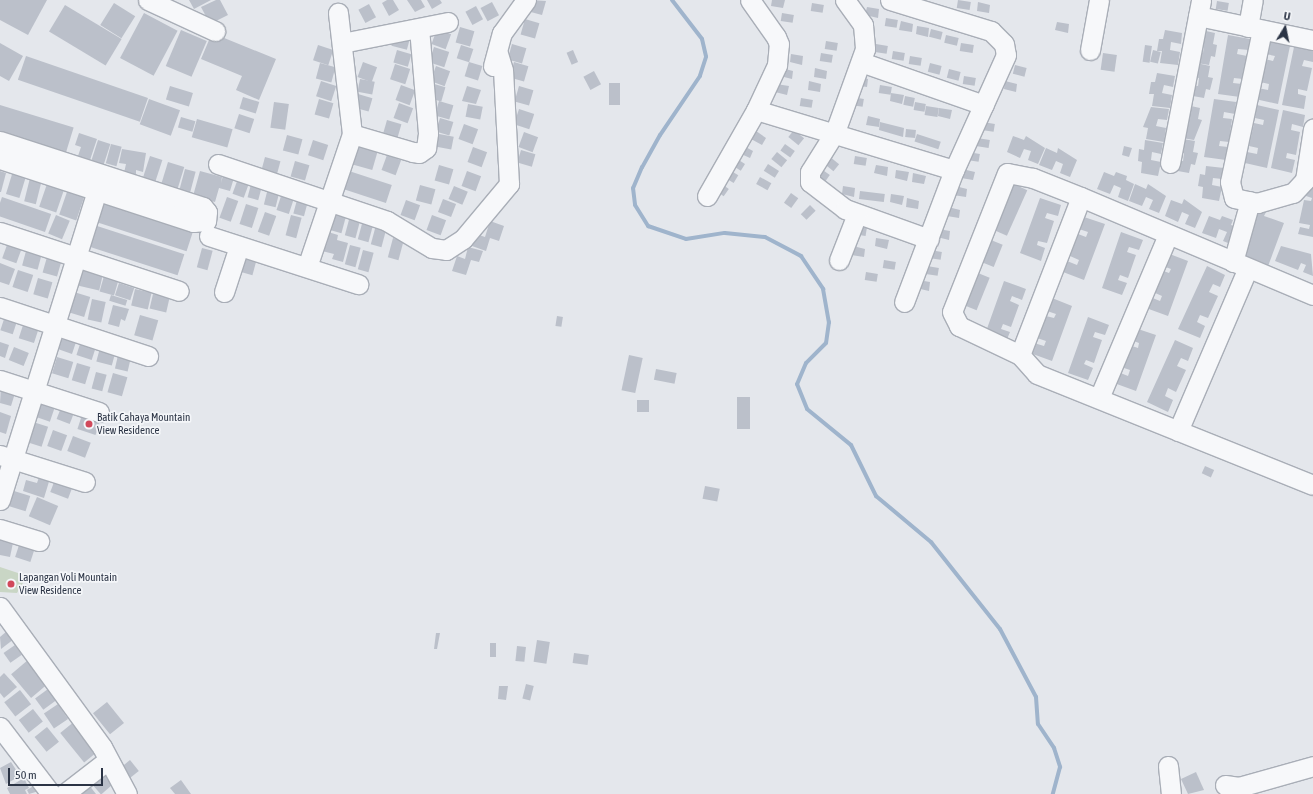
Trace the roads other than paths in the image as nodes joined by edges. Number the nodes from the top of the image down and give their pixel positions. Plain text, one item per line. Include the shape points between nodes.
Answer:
1 (148, 0) edge
2 (526, 0) edge
3 (750, 0) edge
4 (844, 0) edge
5 (890, 0) edge
6 (1099, 0) edge
7 (1253, 0) edge
8 (1199, 8) edge
9 (338, 13) dead end
10 (448, 22) dead end
11 (1255, 28) junction
12 (419, 29) junction
13 (215, 31) dead end
14 (1313, 40) edge
15 (342, 43) junction
16 (1090, 50) dead end
17 (861, 62) junction
18 (984, 105) junction
19 (756, 110) junction
20 (1313, 129) edge
21 (835, 132) junction
22 (352, 134) junction
23 (0, 141) edge
24 (0, 159) edge
25 (1170, 163) dead end
26 (218, 164) dead end
27 (954, 170) junction
28 (1309, 181) edge
29 (99, 184) junction
30 (707, 196) dead end
31 (1081, 197) junction
32 (1250, 201) junction
33 (329, 202) junction
34 (856, 214) junction
35 (0, 232) edge
36 (1168, 235) junction
37 (209, 236) dead end
38 (928, 239) junction
39 (239, 246) junction
40 (77, 258) junction
41 (839, 260) dead end
42 (1241, 265) junction
43 (307, 267) junction
44 (358, 284) dead end
45 (179, 291) dead end
46 (224, 292) dead end
47 (1313, 295) edge
48 (904, 302) dead end
49 (0, 307) edge
50 (54, 327) junction
51 (1020, 355) junction
52 (148, 356) dead end
53 (0, 380) edge
54 (35, 392) junction
55 (1099, 398) junction
56 (99, 412) dead end
57 (1178, 431) junction
58 (7, 457) edge
59 (85, 482) dead end
60 (1313, 485) edge
61 (0, 500) edge
62 (0, 529) edge
63 (39, 541) dead end
64 (0, 607) edge
65 (0, 727) edge
66 (108, 760) junction
67 (1168, 766) dead end
68 (1313, 766) edge
69 (1225, 785) dead end
70 (51, 794) edge
71 (64, 794) edge
72 (127, 794) edge
73 (1171, 794) edge

1 - 13 street
2 - 33 street via 502,33 498,54 503,70 510,176 508,187 463,239 452,247 440,250 387,221
3 - 19 street via 779,44 777,65
4 - 17 street via 865,32
5 - 18 street via 998,36 1006,55
6 - 16 street
7 - 11 street
8 - 11 street
8 - 25 street
9 - 15 street
10 - 12 street
11 - 14 street
11 - 32 street via 1230,182 1234,198
12 - 15 street
12 - 22 street via 428,133 426,148 420,153 413,152
15 - 22 street
17 - 18 street
17 - 21 street
18 - 27 street
19 - 21 street
19 - 30 street
20 - 28 street
21 - 27 street
21 - 34 street via 810,172 810,182
22 - 33 street
23 - 29 street
24 - 29 street
26 - 33 street
27 - 38 street
28 - 32 street via 1293,193 1277,199
29 - 40 street
31 - 36 street
31 - 51 street
31 - 51 street via 1033,178 1007,173 954,304 952,312 959,326
32 - 42 street
33 - 43 street
34 - 38 street
34 - 41 street
35 - 40 street
36 - 42 street
36 - 55 street
37 - 39 street
38 - 48 street
39 - 43 street
39 - 46 street
40 - 45 street
40 - 50 street
42 - 47 street
42 - 57 street
43 - 44 street
49 - 50 street
50 - 52 street
50 - 54 street
51 - 55 street via 1037,374
53 - 54 street
54 - 56 street
54 - 58 street
55 - 57 street
57 - 60 street
58 - 59 street
58 - 61 street
62 - 63 street
64 - 66 street via 91,731
65 - 70 street
66 - 71 street
66 - 72 street
67 - 73 street
68 - 69 street via 1239,787

